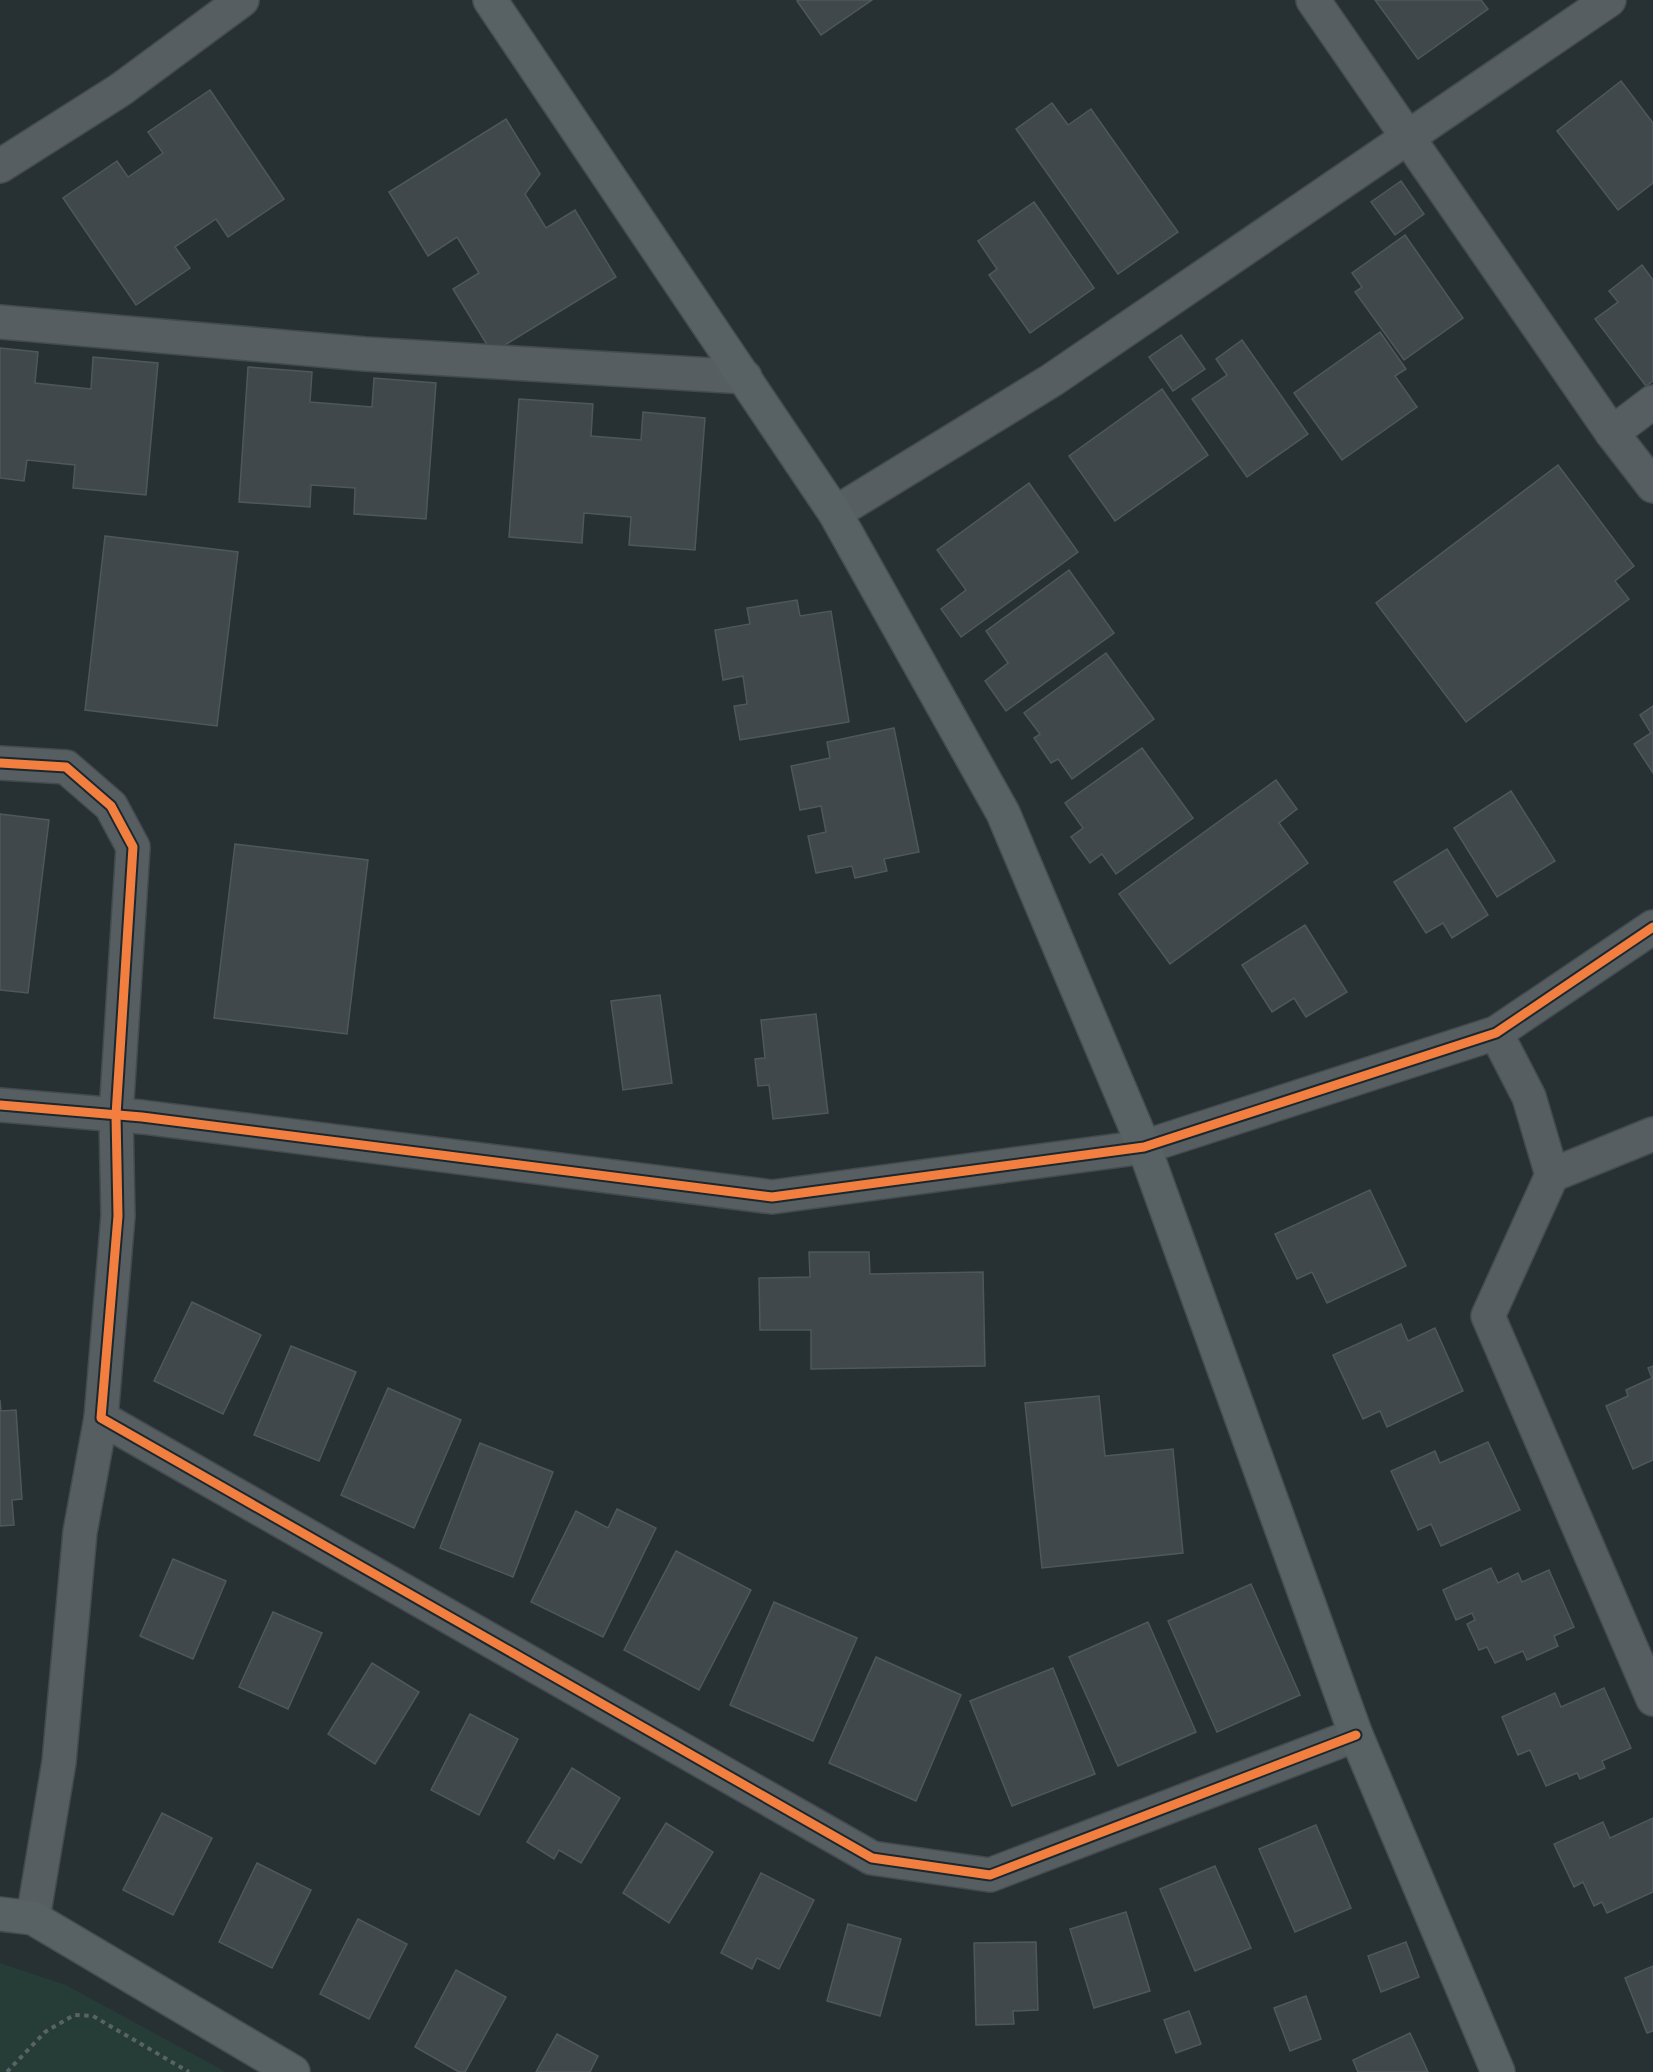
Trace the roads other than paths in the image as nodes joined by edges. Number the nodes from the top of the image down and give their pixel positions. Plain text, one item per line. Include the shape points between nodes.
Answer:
1 (242, 0) edge
2 (490, 0) edge
3 (1313, 0) edge
4 (1609, 0) edge
5 (1408, 137) junction
6 (0, 166) edge
7 (0, 322) edge
8 (745, 377) junction
9 (1653, 402) edge
10 (1612, 433) junction
11 (1653, 486) edge
12 (835, 513) junction
13 (0, 763) edge
14 (1653, 927) edge
15 (1496, 1033) junction
16 (0, 1105) edge
17 (116, 1115) junction
18 (1653, 1134) edge
19 (1144, 1147) junction
20 (1552, 1175) junction
21 (101, 1418) junction
22 (1653, 1698) edge
23 (1356, 1735) junction
24 (0, 1914) edge
25 (33, 1918) junction
26 (292, 2072) edge
27 (1498, 2072) edge

1 - 6 street via 120,90
2 - 8 main road
3 - 5 street
4 - 5 street
5 - 10 street
5 - 12 street via 1052,380
7 - 8 street via 365,354
8 - 12 main road
9 - 10 street
10 - 11 street
12 - 19 main road via 1003,813
13 - 17 street via 66,767 111,806 133,847
14 - 15 street
15 - 19 street
15 - 20 street via 1529,1097
16 - 17 street
17 - 19 street via 772,1197
17 - 21 street via 118,1216
18 - 20 street
19 - 23 main road
20 - 22 street via 1488,1316
21 - 23 street via 872,1858 990,1875
21 - 25 street via 80,1532 59,1762
23 - 27 main road
24 - 25 main road
25 - 26 main road

